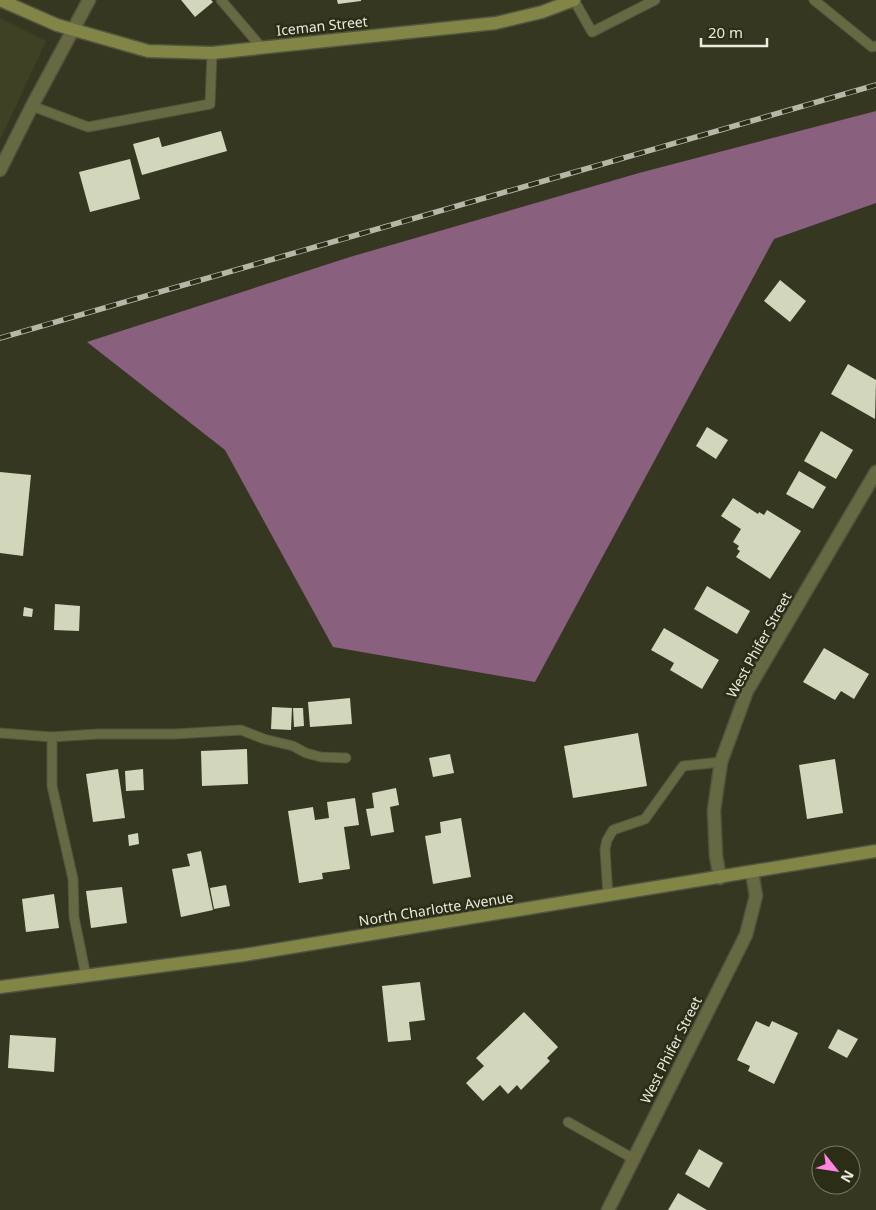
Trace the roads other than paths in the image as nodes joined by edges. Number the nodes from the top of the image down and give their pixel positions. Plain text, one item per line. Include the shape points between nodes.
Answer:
1 (0, 0) edge
2 (89, 0) edge
3 (221, 0) edge
4 (574, 0) edge
5 (655, 0) edge
6 (814, 0) edge
7 (73, 30) junction
8 (876, 46) edge
9 (262, 48) junction
10 (212, 53) junction
11 (32, 106) junction
12 (0, 170) edge
13 (876, 472) edge
14 (0, 733) edge
15 (52, 737) junction
16 (346, 758) dead end
17 (721, 762) junction
18 (876, 851) edge
19 (752, 872) junction
20 (720, 878) junction
21 (608, 896) junction
22 (86, 976) junction
23 (0, 987) edge
24 (568, 1122) dead end
25 (634, 1159) junction
26 (608, 1210) edge

1 - 7 main road, Iceman Street
2 - 7 street
3 - 9 lane
4 - 5 lane via 592,32
4 - 9 main road, Iceman Street via 496,23
6 - 8 lane via 872,47
7 - 10 main road, Iceman Street via 148,52
7 - 11 street
9 - 10 main road, Iceman Street
10 - 11 lane via 210,104 88,127
11 - 12 street
13 - 17 street, West Phifer Street via 747,691
14 - 15 lane
15 - 16 lane via 241,730 294,746 306,753
15 - 22 lane via 52,786 73,879 74,918
17 - 20 street, West Phifer Street via 714,810
17 - 21 lane via 683,766 645,819 613,830 605,849
18 - 19 main road, North Charlotte Avenue
19 - 20 main road, North Charlotte Avenue
19 - 25 street, West Phifer Street via 756,896 746,935
20 - 21 main road, North Charlotte Avenue
21 - 22 main road, North Charlotte Avenue via 244,955
22 - 23 main road, North Charlotte Avenue
24 - 25 lane
25 - 26 street, West Phifer Street

